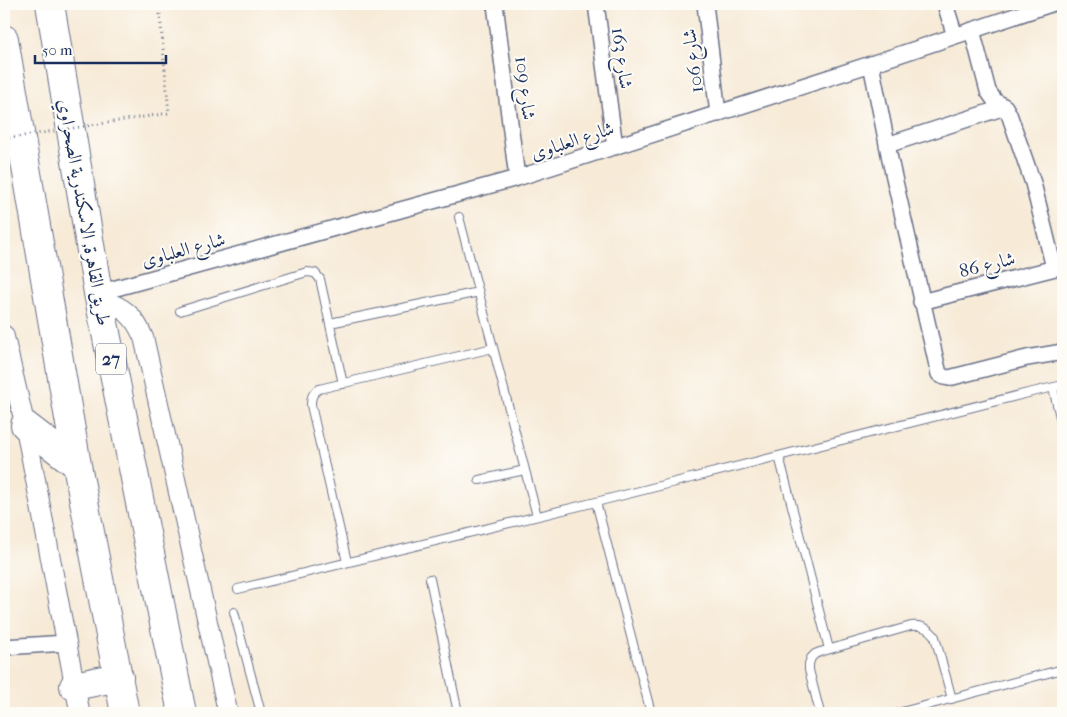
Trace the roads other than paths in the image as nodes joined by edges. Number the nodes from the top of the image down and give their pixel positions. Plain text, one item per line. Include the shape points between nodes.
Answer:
1 (50, 4) edge
2 (496, 4) edge
3 (596, 4) edge
4 (705, 4) edge
5 (945, 4) edge
6 (1052, 4) edge
7 (972, 30) junction
8 (955, 36) junction
9 (4, 39) edge
10 (871, 64) junction
11 (7, 70) edge
12 (1006, 107) junction
13 (718, 114) junction
14 (887, 145) junction
15 (615, 147) junction
16 (517, 178) junction
17 (459, 217) dead end
18 (1059, 267) edge
19 (479, 292) junction
20 (99, 296) junction
21 (921, 302) junction
22 (180, 311) dead end
23 (330, 324) junction
24 (4, 336) edge
25 (493, 348) junction
26 (1063, 352) edge
27 (343, 384) junction
28 (1063, 385) edge
29 (1053, 388) junction
30 (25, 426) junction
31 (1063, 430) edge
32 (779, 456) junction
33 (77, 465) junction
34 (525, 470) junction
35 (478, 480) dead end
36 (596, 502) junction
37 (537, 516) junction
38 (347, 562) junction
39 (430, 579) dead end
40 (238, 589) dead end
41 (234, 612) dead end
42 (66, 643) junction
43 (4, 648) edge
44 (829, 649) junction
45 (1063, 669) edge
46 (119, 677) junction
47 (74, 686) junction
48 (952, 699) junction
49 (80, 713) edge
50 (125, 713) edge
51 (182, 713) edge
52 (228, 713) edge
53 (261, 713) edge
54 (458, 713) edge
55 (651, 713) edge
56 (820, 713) edge
57 (898, 713) edge

1 - 20 highway, طريق القاهرة, الاسكندرية الصحراوي / 27
2 - 16 street, شارع 109
3 - 15 street, شارع 163
4 - 13 street, شارع 106
5 - 8 street
6 - 7 street, شارع العلباوى
7 - 8 street, شارع العلباوى
7 - 12 street via 988,91 995,101
8 - 10 street, شارع العلباوى
9 - 11 highway
10 - 13 street, شارع العلباوى
10 - 14 street
11 - 33 highway
12 - 14 street
12 - 18 street
13 - 15 street, شارع العلباوى
14 - 21 street
15 - 16 street, شارع العلباوى
16 - 20 street, شارع العلباوى
17 - 19 lane
18 - 21 street, شارع 86
19 - 23 lane
19 - 25 lane
20 - 51 highway, طريق القاهرة, الاسكندرية الصحراوي / 27
20 - 52 street via 128,312 144,339
21 - 26 street via 939,374 944,377
22 - 23 lane via 311,272 320,279
23 - 27 lane
24 - 30 street
25 - 27 lane
25 - 34 lane
27 - 38 lane via 319,389 311,400
28 - 29 lane
29 - 31 lane
29 - 32 lane
30 - 33 highway
30 - 42 street
32 - 36 lane
32 - 44 lane
33 - 46 highway
34 - 35 lane
34 - 37 lane
36 - 37 lane
36 - 55 lane
37 - 38 lane
38 - 40 lane
39 - 54 lane
41 - 53 lane
42 - 43 street
42 - 47 street
44 - 48 lane via 912,626 925,627 935,637
44 - 56 lane via 815,654 809,664
45 - 48 lane
46 - 47 highway
46 - 50 highway
47 - 49 street
48 - 57 lane

